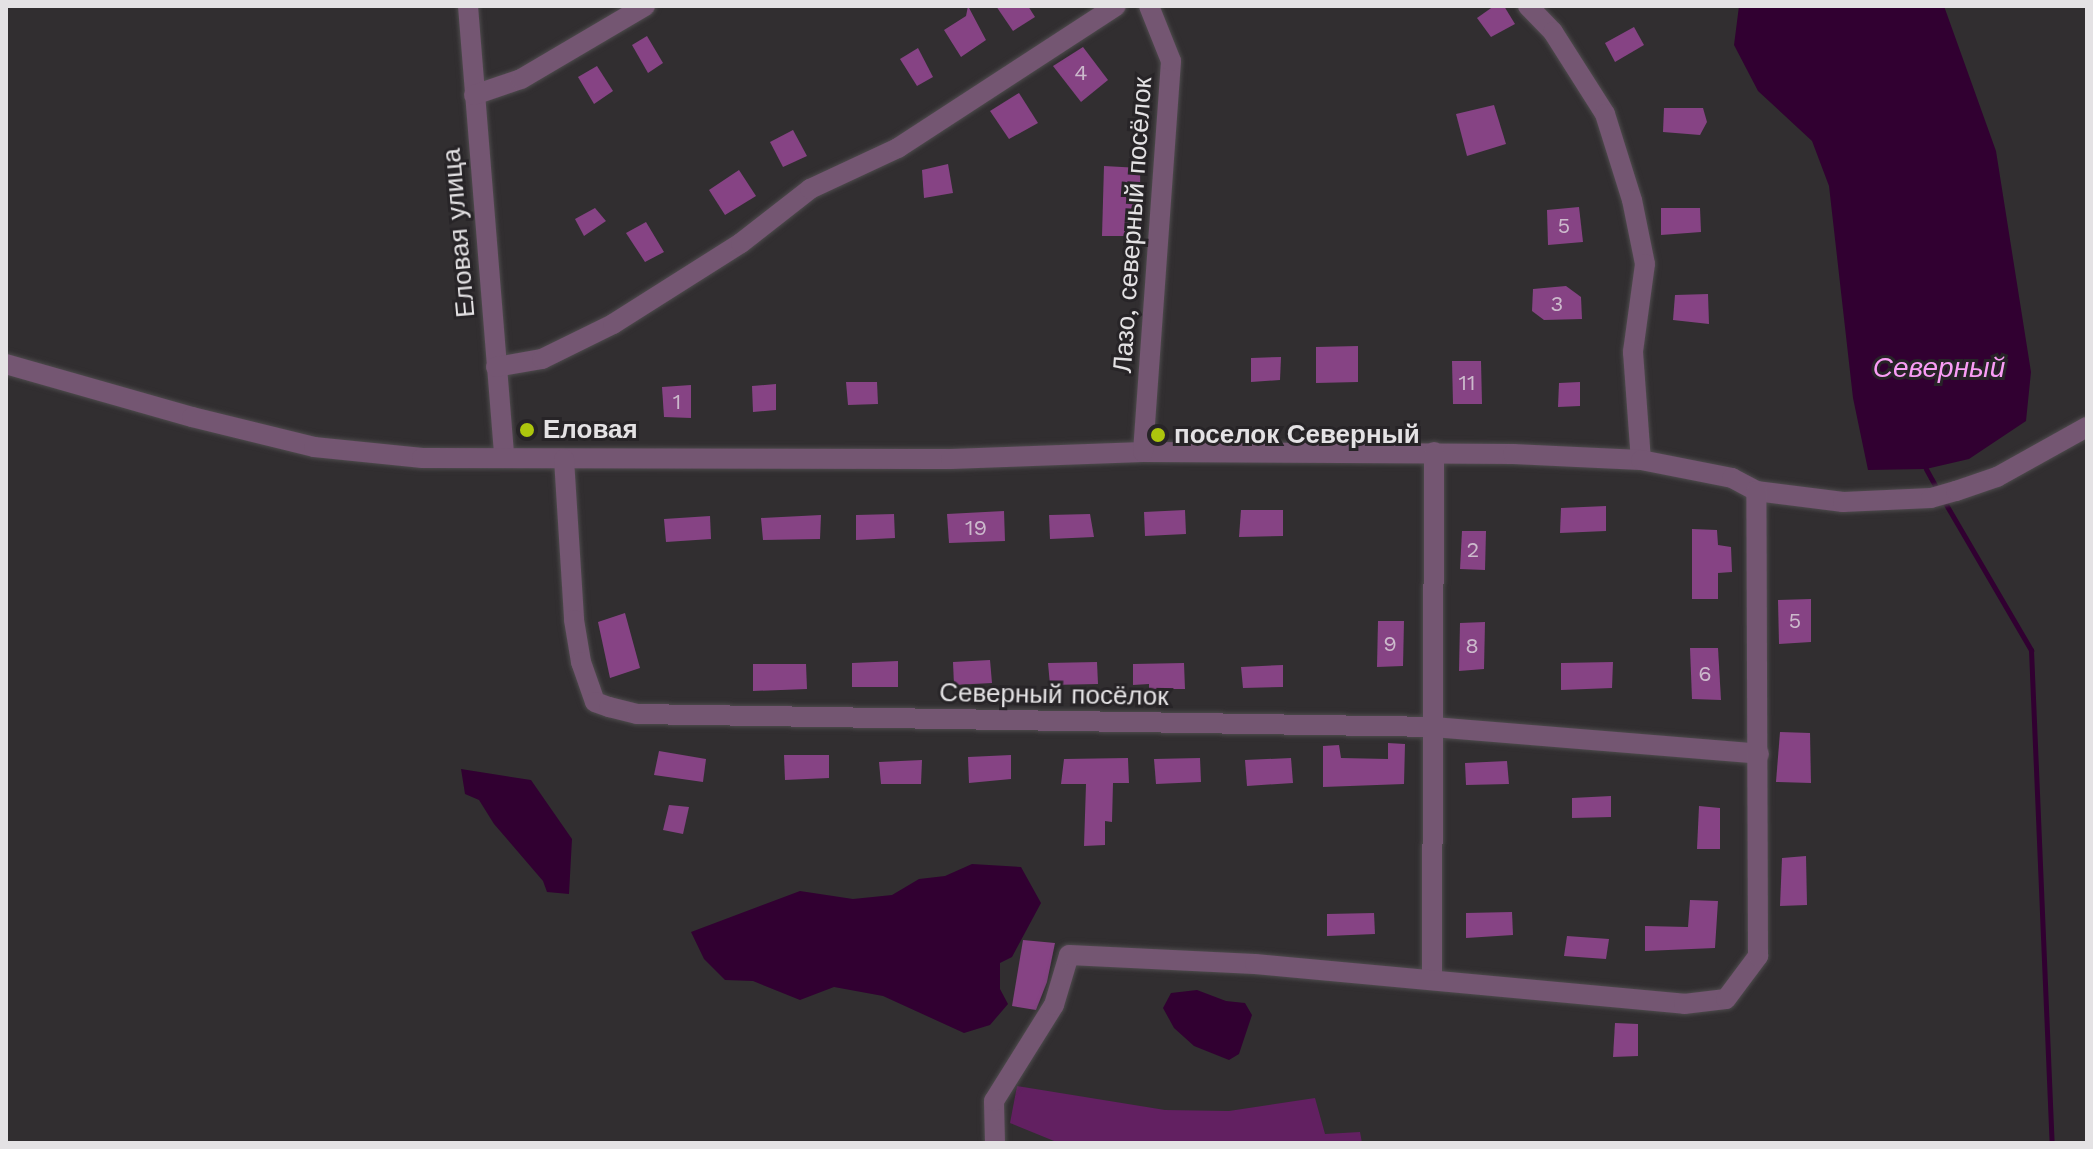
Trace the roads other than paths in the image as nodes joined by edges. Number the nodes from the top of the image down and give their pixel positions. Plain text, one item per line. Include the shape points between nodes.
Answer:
1 (468, 6) edge
2 (645, 6) edge
3 (1116, 6) edge
4 (1149, 6) edge
5 (1528, 6) edge
6 (474, 95) junction
7 (6, 364) edge
8 (496, 367) junction
9 (2087, 427) edge
10 (1143, 452) junction
11 (1434, 452) junction
12 (504, 457) junction
13 (564, 459) junction
14 (1641, 460) junction
15 (1756, 491) junction
16 (1434, 727) junction
17 (1759, 754) junction
18 (1432, 979) junction
19 (995, 1143) edge

1 - 6 street, Еловая улица
2 - 6 street via 521,79
3 - 8 street via 898,148 810,189 741,243 613,324 542,359
4 - 10 street, Лазо, северный посёлок via 1171,61
5 - 14 street via 1553,32 1605,114 1632,200 1645,264 1633,352
6 - 8 street, Еловая улица
7 - 12 street via 314,447 422,458
8 - 12 street, Еловая улица
9 - 15 street via 1997,477 1931,498 1843,502
10 - 11 street
10 - 13 street via 951,459
11 - 14 street
11 - 16 street
12 - 13 street
13 - 16 street, Северный посёлок via 581,662 595,702 609,707 637,714
14 - 15 street via 1732,478
15 - 17 street
16 - 17 street, Северный посёлок
16 - 18 street
17 - 18 street via 1758,956 1726,999 1684,1004
18 - 19 street via 1069,955 1054,1005 994,1101

